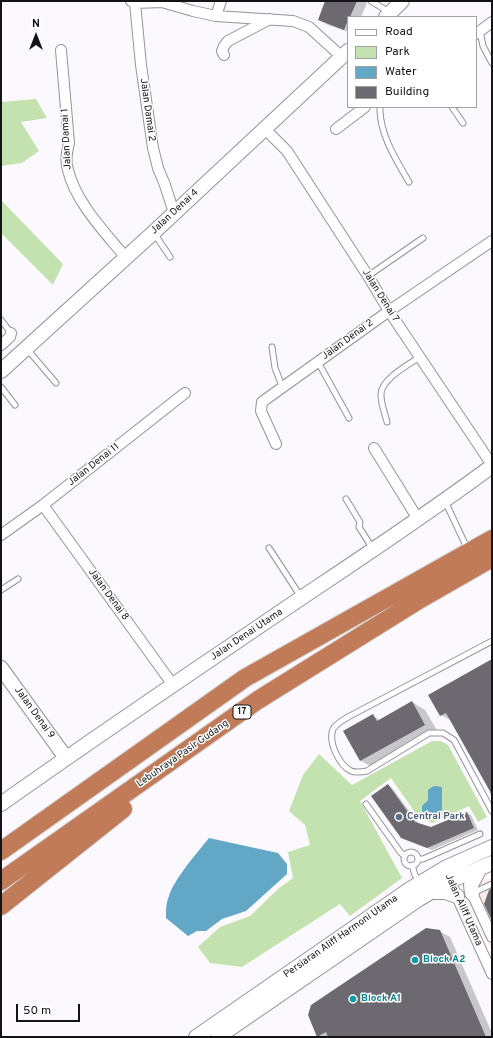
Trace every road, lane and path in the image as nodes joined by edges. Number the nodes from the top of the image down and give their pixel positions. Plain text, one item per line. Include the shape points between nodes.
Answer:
1 (221, 1) edge
2 (371, 1) edge
3 (402, 1) edge
4 (133, 2) edge
5 (388, 15) edge
6 (216, 16) junction
7 (270, 19) junction
8 (492, 22) edge
9 (478, 32) edge
10 (61, 50) dead end
11 (345, 54) edge
12 (224, 56) dead end
13 (492, 63) edge
14 (364, 108) edge
15 (380, 108) edge
16 (453, 108) edge
17 (464, 123) dead end
18 (265, 129) junction
19 (336, 129) dead end
20 (409, 182) dead end
21 (174, 213) junction
22 (153, 233) junction
23 (423, 238) dead end
24 (492, 242) edge
25 (170, 257) dead end
26 (126, 258) junction
27 (368, 276) junction
28 (388, 311) junction
29 (1, 320) edge
30 (11, 333) joint
31 (1, 345) edge
32 (27, 348) junction
33 (272, 348) dead end
34 (420, 357) junction
35 (318, 362) junction
36 (1, 371) edge
37 (56, 383) dead end
38 (282, 386) junction
39 (1, 387) edge
40 (185, 393) dead end
41 (15, 405) dead end
42 (349, 418) dead end
43 (387, 422) dead end
44 (276, 444) dead end
45 (374, 448) dead end
46 (492, 466) edge
47 (346, 499) dead end
48 (445, 500) junction
49 (43, 505) junction
50 (418, 519) junction
51 (1, 535) edge
52 (492, 539) edge
53 (269, 548) dead end
54 (374, 550) junction
55 (469, 552) junction
56 (492, 558) edge
57 (18, 579) dead end
58 (1, 590) edge
59 (302, 598) junction
60 (492, 641) edge
61 (1, 668) edge
62 (173, 685) junction
63 (258, 700) junction
64 (66, 758) junction
65 (1, 804) edge
66 (366, 804) dead end
67 (492, 811) edge
68 (480, 834) dead end
69 (492, 847) edge
70 (1, 851) edge
71 (405, 856) junction
72 (418, 859) junction
73 (412, 865) junction
74 (486, 866) edge
75 (445, 868) junction
76 (1, 881) edge
77 (450, 881) junction
78 (420, 883) junction
79 (492, 884) edge
80 (432, 892) junction
81 (472, 894) junction
82 (457, 896) junction
83 (1, 906) edge
84 (492, 937) edge
85 (492, 974) edge
86 (196, 1037) edge
87 (218, 1037) edge

1 - 6 street
2 - 5 lane
3 - 5 street
4 - 6 street via 162,2
4 - 21 street, Jalan Damai 2 via 153,148
6 - 7 street
7 - 11 street via 293,21 309,28
7 - 12 street via 228,41 222,51
8 - 9 street
9 - 13 lane
10 - 26 street, Jalan Damai 1 via 69,143 67,169 82,202
11 - 18 street, Jalan Denai 4
14 - 19 street
15 - 20 lane via 390,149
16 - 17 lane
18 - 21 street, Jalan Denai 4
18 - 27 street, Jalan Denai 7 via 287,151
21 - 22 street, Jalan Denai 4
22 - 25 lane
22 - 26 street, Jalan Denai 4
23 - 27 lane
24 - 28 street, Jalan Denai 2
26 - 32 street, Jalan Denai 4
27 - 28 street, Jalan Denai 7
28 - 34 street, Jalan Denai 7
28 - 35 street, Jalan Denai 2
29 - 30 lane
30 - 31 street
32 - 36 street, Jalan Denai 4
32 - 37 lane
33 - 38 lane via 275,368
34 - 43 lane via 390,378 380,393
34 - 46 street, Jalan Denai 7
35 - 38 street, Jalan Denai 2
35 - 42 lane
38 - 44 street, Jalan Denai 2 via 260,406 262,416
39 - 41 lane
40 - 49 street, Jalan Denai 11
45 - 50 street
46 - 48 street, Jalan Denai Utama
47 - 54 lane via 360,522 359,527
48 - 50 street, Jalan Denai Utama
48 - 55 lane
49 - 51 street, Jalan Denai 11
49 - 62 street, Jalan Denai 8
50 - 54 street, Jalan Denai Utama
52 - 55 highway
53 - 59 lane
54 - 59 street, Jalan Denai Utama
55 - 70 highway via 245,678
56 - 63 highway, Lebuhraya Pasir Gudang / 17 via 416,601
57 - 58 lane
59 - 62 street, Jalan Denai Utama
60 - 67 lane via 348,717 334,728 332,743 335,752 347,768 360,772 367,771 429,733 443,733 454,740
61 - 64 street, Jalan Denai 9
62 - 64 street, Jalan Denai Utama
63 - 76 highway, Lebuhraya Pasir Gudang / 17
63 - 83 highway
64 - 65 street, Jalan Denai Utama
66 - 71 lane
68 - 72 lane
69 - 75 street, Persiaran Aliff Harmoni Utama
71 - 72 lane via 412,852
71 - 73 lane via 405,862
72 - 73 lane via 416,864
73 - 78 lane
74 - 77 street, Persiaran Aliff Harmoni Utama
74 - 81 street via 471,885
75 - 77 street, Jalan Aliff Utama
75 - 78 street, Persiaran Aliff Harmoni Utama
77 - 80 street, Persiaran Aliff Harmoni Utama
77 - 82 street, Jalan Aliff Utama
78 - 86 street, Persiaran Aliff Harmoni Utama
79 - 81 lane
80 - 82 street via 445,892
80 - 87 street, Persiaran Aliff Harmoni Utama
81 - 84 street
82 - 85 street, Jalan Aliff Utama

